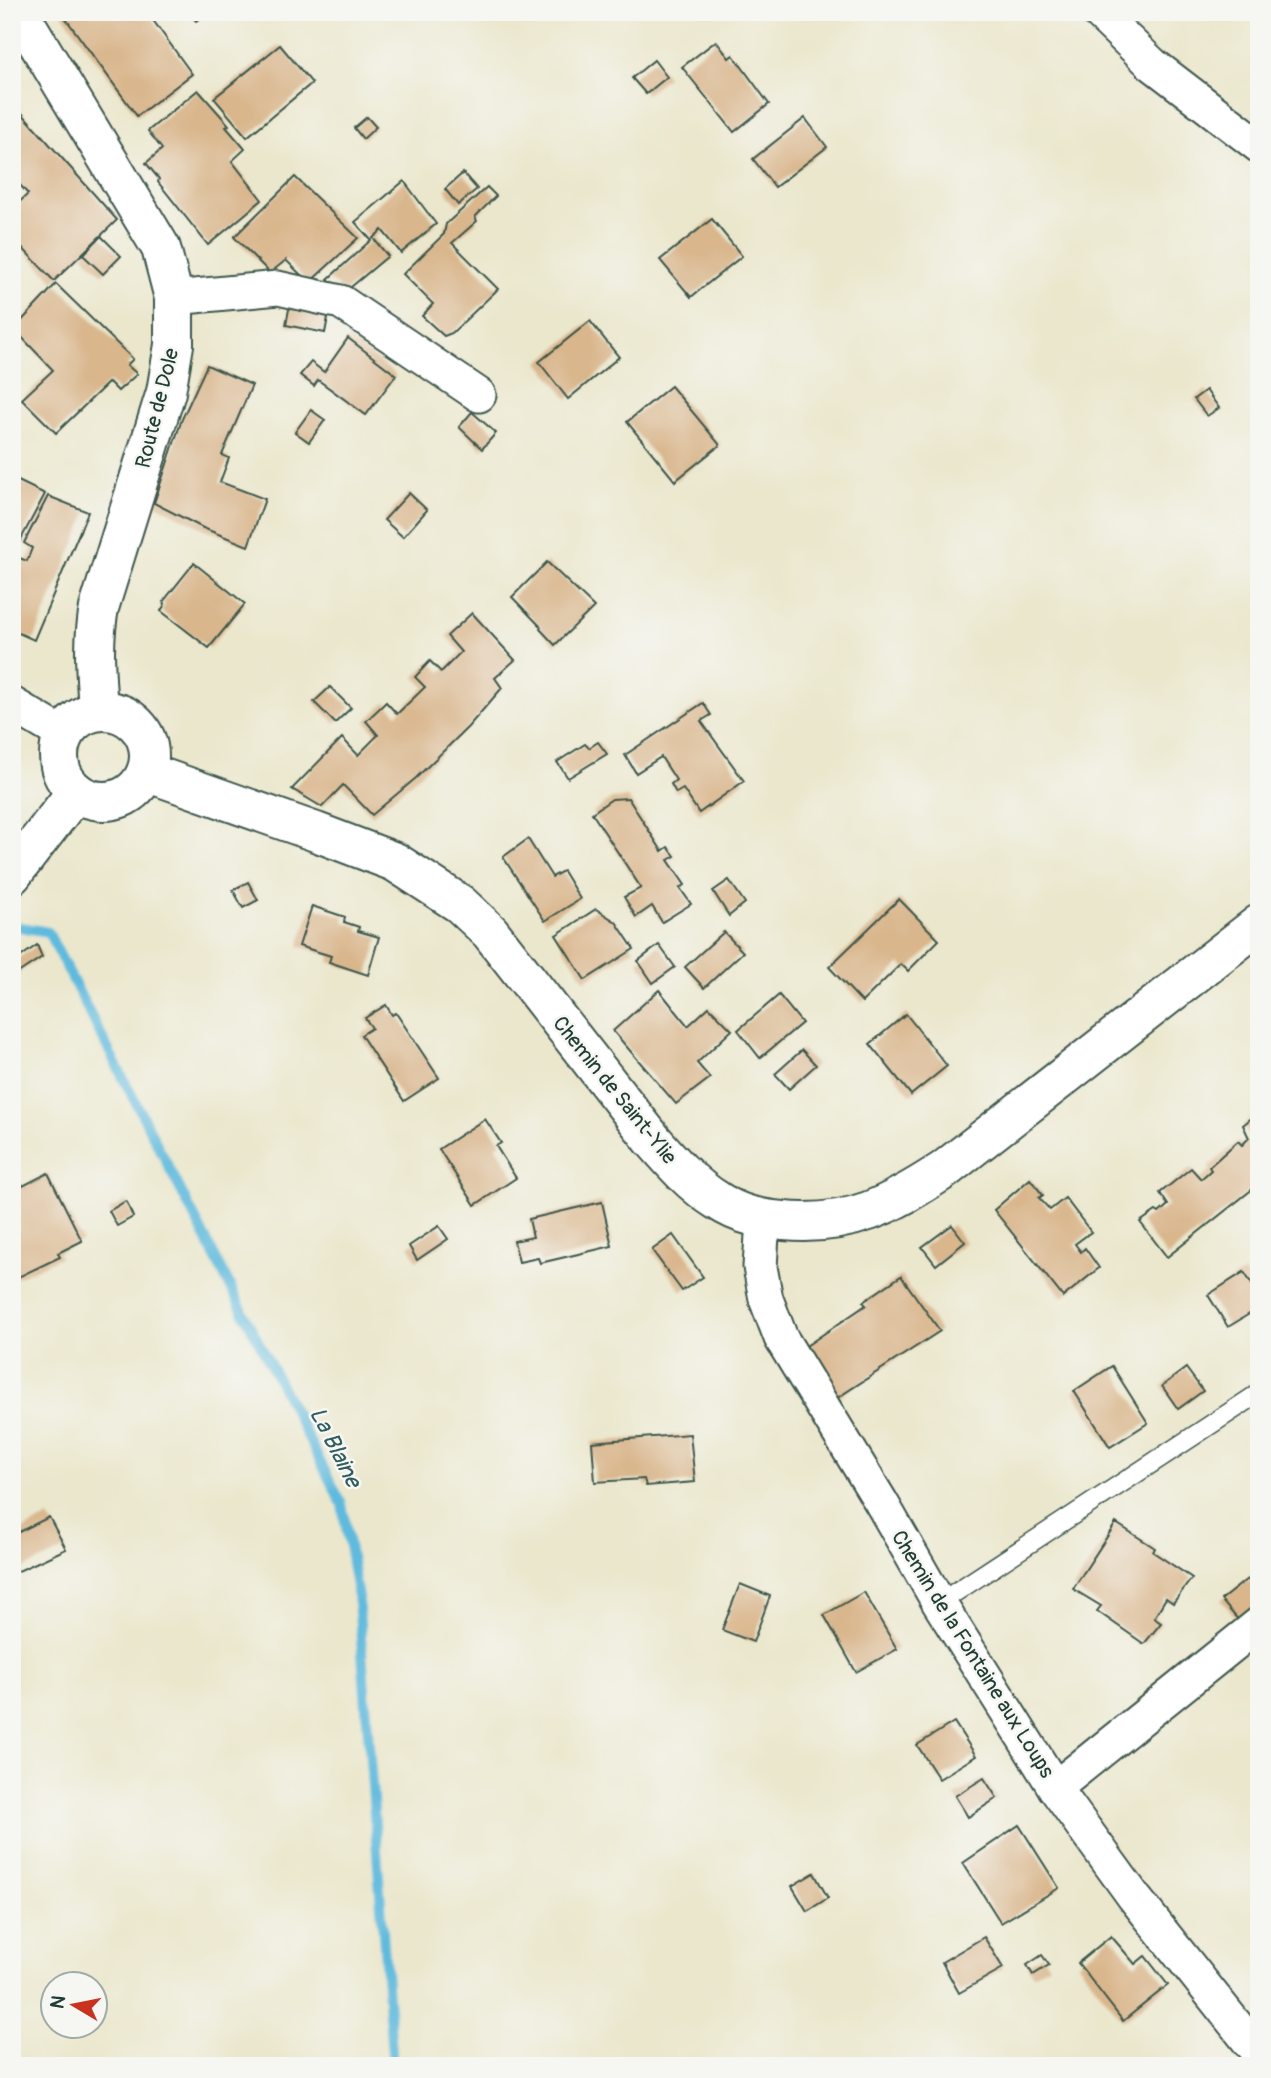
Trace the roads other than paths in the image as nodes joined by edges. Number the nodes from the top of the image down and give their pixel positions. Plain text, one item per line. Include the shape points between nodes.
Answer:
1 (19, 12) edge
2 (1098, 12) edge
3 (1259, 146) edge
4 (174, 298) junction
5 (479, 396) dead end
6 (12, 704) edge
7 (98, 711) junction
8 (64, 735) junction
9 (146, 772) junction
10 (78, 793) junction
11 (12, 875) edge
12 (1259, 924) edge
13 (763, 1219) junction
14 (1259, 1393) edge
15 (939, 1603) junction
16 (1259, 1624) edge
17 (1055, 1788) junction
18 (1259, 2054) edge

1 - 4 street, Route de Dole via 161,248
2 - 3 street via 1152,64
4 - 5 street via 278,288 341,302
4 - 7 street, Route de Dole via 174,345 166,392 94,635
6 - 8 street
7 - 8 street via 78,719
7 - 9 street via 120,714 139,727 149,748
8 - 10 street via 60,748 63,773
9 - 10 street via 133,790 112,800
9 - 13 street, Chemin de Saint-Ylie via 395,862 460,904 490,932 680,1171 719,1202
10 - 11 street
12 - 13 street, Chemin de Saint-Ylie via 944,1170 897,1200 824,1222
13 - 15 street, Chemin de la Fontaine aux Loups via 760,1267 781,1338
14 - 15 lane
15 - 17 street, Chemin de la Fontaine aux Loups
16 - 17 street
17 - 18 street, Chemin de la Fontaine aux Loups via 1134,1897

